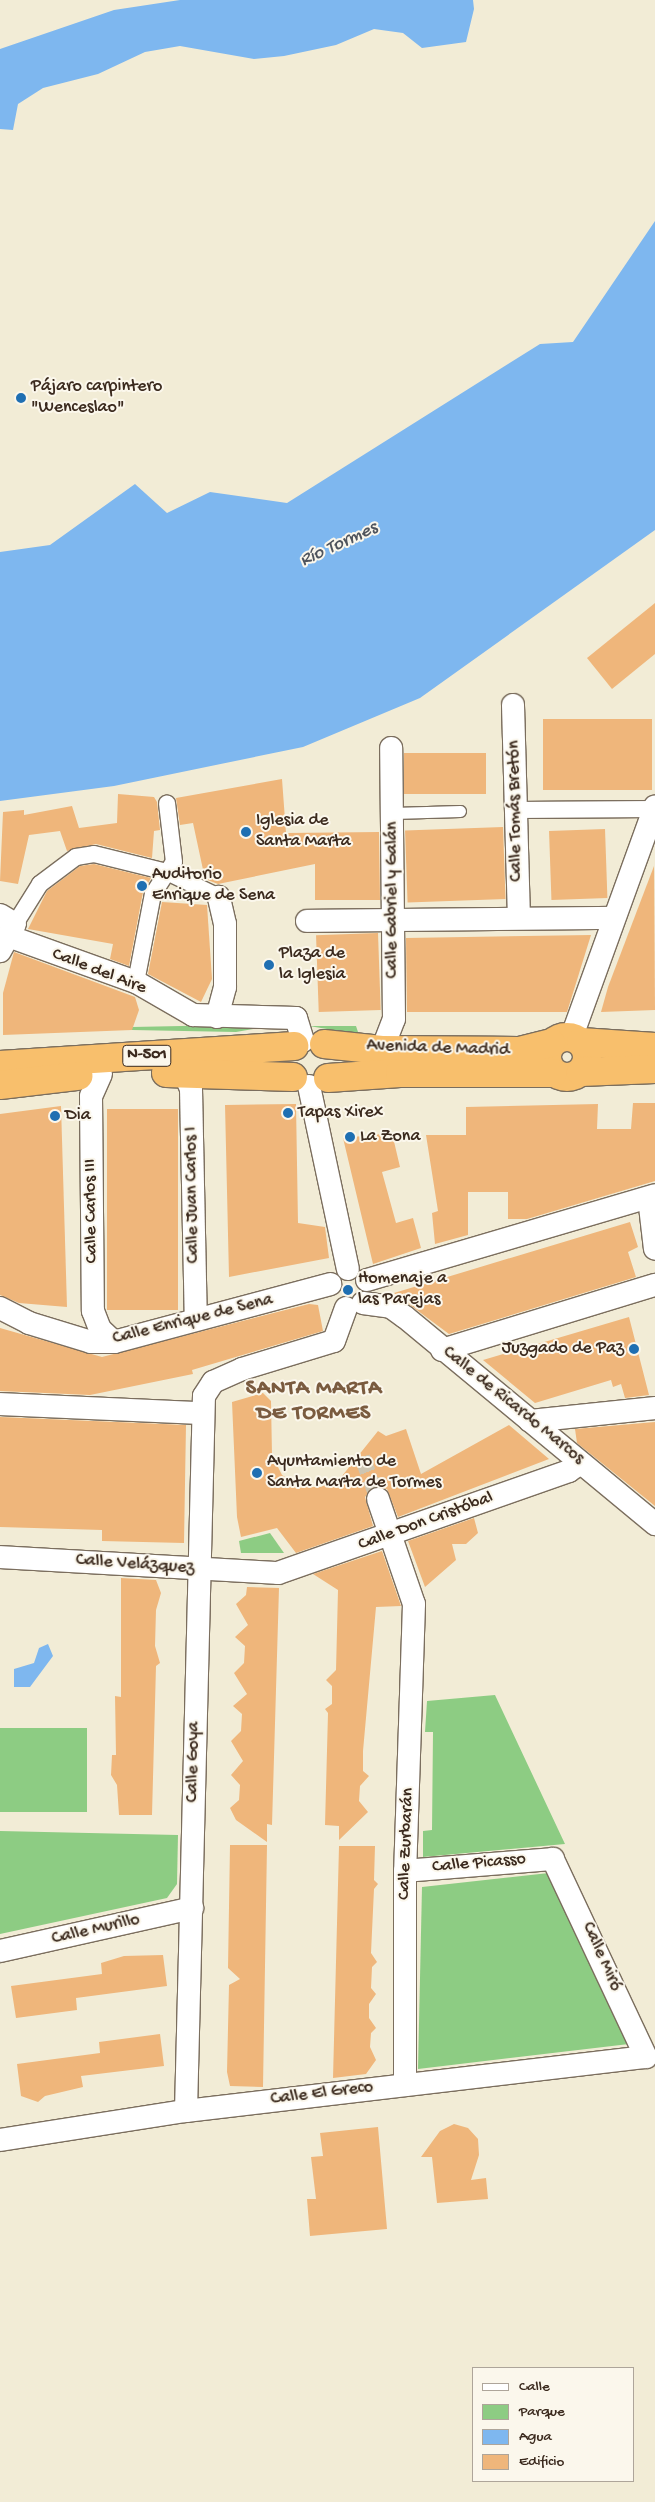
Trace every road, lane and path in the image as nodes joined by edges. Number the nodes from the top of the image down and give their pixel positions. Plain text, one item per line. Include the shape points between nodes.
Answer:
1 (513, 705) dead end
2 (391, 748) dead end
3 (167, 803) dead end
4 (655, 808) edge
5 (516, 810) junction
6 (460, 811) dead end
7 (393, 813) junction
8 (167, 872) junction
9 (219, 897) joint
10 (519, 917) junction
11 (612, 918) junction
12 (394, 919) junction
13 (307, 921) dead end
14 (6, 931) edge
15 (136, 982) junction
16 (217, 1017) junction
17 (568, 1040) junction
18 (307, 1044) junction
19 (655, 1047) edge
20 (382, 1050) junction
21 (0, 1065) edge
22 (655, 1069) edge
23 (184, 1072) junction
24 (553, 1072) junction
25 (581, 1072) junction
26 (101, 1074) junction
27 (310, 1080) junction
28 (0, 1086) edge
29 (652, 1197) edge
30 (655, 1249) edge
31 (348, 1269) junction
32 (377, 1277) junction
33 (330, 1284) junction
34 (655, 1285) edge
35 (355, 1306) junction
36 (0, 1308) edge
37 (196, 1319) junction
38 (114, 1342) junction
39 (442, 1350) junction
40 (0, 1404) edge
41 (655, 1408) edge
42 (201, 1413) junction
43 (530, 1421) junction
44 (581, 1463) junction
45 (378, 1499) tunnel mouth
46 (655, 1524) edge
47 (391, 1534) junction
48 (0, 1557) edge
49 (198, 1568) junction
50 (269, 1574) joint
51 (553, 1859) joint
52 (405, 1871) junction
53 (192, 1908) junction
54 (0, 1951) edge
55 (646, 2056) joint
56 (405, 2085) junction
57 (186, 2110) junction
58 (1, 2135) edge

1 - 5 street, Calle Tomás Bretón
2 - 7 street, Calle Gabriel y Galán
3 - 8 street via 174,862
4 - 5 street
4 - 11 street
5 - 10 street, Calle Tomás Bretón
6 - 7 lane
7 - 12 street, Calle Gabriel y Galán
8 - 9 street
8 - 14 street via 94,854 76,857 40,884
8 - 15 street via 153,894
9 - 16 street via 225,924 224,987
10 - 11 street
10 - 12 street
11 - 17 street
12 - 13 street
12 - 20 street, Calle Gabriel y Galán via 394,1019
14 - 15 street, Calle del Aire
15 - 16 street, Calle del Aire via 193,1016
16 - 18 street via 296,1018
17 - 19 highway, Avenida de Madrid / N-501
17 - 20 highway, Avenida de Madrid / N-501 via 519,1051
17 - 24 highway via 546,1058
17 - 25 highway via 587,1057
18 - 20 highway, Avenida de Madrid / N-501
18 - 21 highway, Avenida de Madrid / N-501
18 - 27 highway via 288,1068
18 - 27 highway via 332,1054
22 - 25 highway, N-501
23 - 26 highway, Avenida de Madrid / N-501
23 - 27 highway, Avenida de Madrid / N-501
23 - 37 street, Calle Juan Carlos I via 191,1089
24 - 25 highway, N-501 via 567,1077
24 - 27 highway, Avenida de Madrid / N-501 via 400,1073
26 - 28 highway, Avenida de Madrid / N-501
26 - 38 street, Calle Carlos III via 91,1096 93,1311 100,1329
27 - 31 street
29 - 30 street
29 - 32 street
31 - 32 street
31 - 33 street via 337,1273
32 - 35 street
33 - 35 street via 332,1300
33 - 37 street, Calle Enrique de Sena
34 - 39 street
35 - 39 street, Calle de Ricardo Marcos via 391,1307
35 - 42 street via 334,1341 213,1382
36 - 38 street, Calle Enrique de Sena via 29,1323 91,1342
37 - 38 street, Calle Enrique de Sena
39 - 43 street, Calle de Ricardo Marcos
40 - 42 street
41 - 43 street
42 - 49 street, Calle Goya
43 - 44 street, Calle de Ricardo Marcos
44 - 46 street, Calle de Ricardo Marcos
44 - 47 street, Calle Don Cristóbal
45 - 47 street
47 - 50 street, Calle Don Cristóbal
47 - 52 street, Calle Zurbarán via 414,1604
48 - 49 street, Calle Velázquez
49 - 50 street, Calle Velázquez
49 - 53 street, Calle Goya
51 - 52 street, Calle Picasso
51 - 55 street, Calle Miró
52 - 56 street, Calle Zurbarán
53 - 54 street, Calle Murillo
53 - 57 street, Calle Goya
55 - 56 street, Calle El Greco
56 - 57 street, Calle El Greco
57 - 58 street, Calle El Greco

